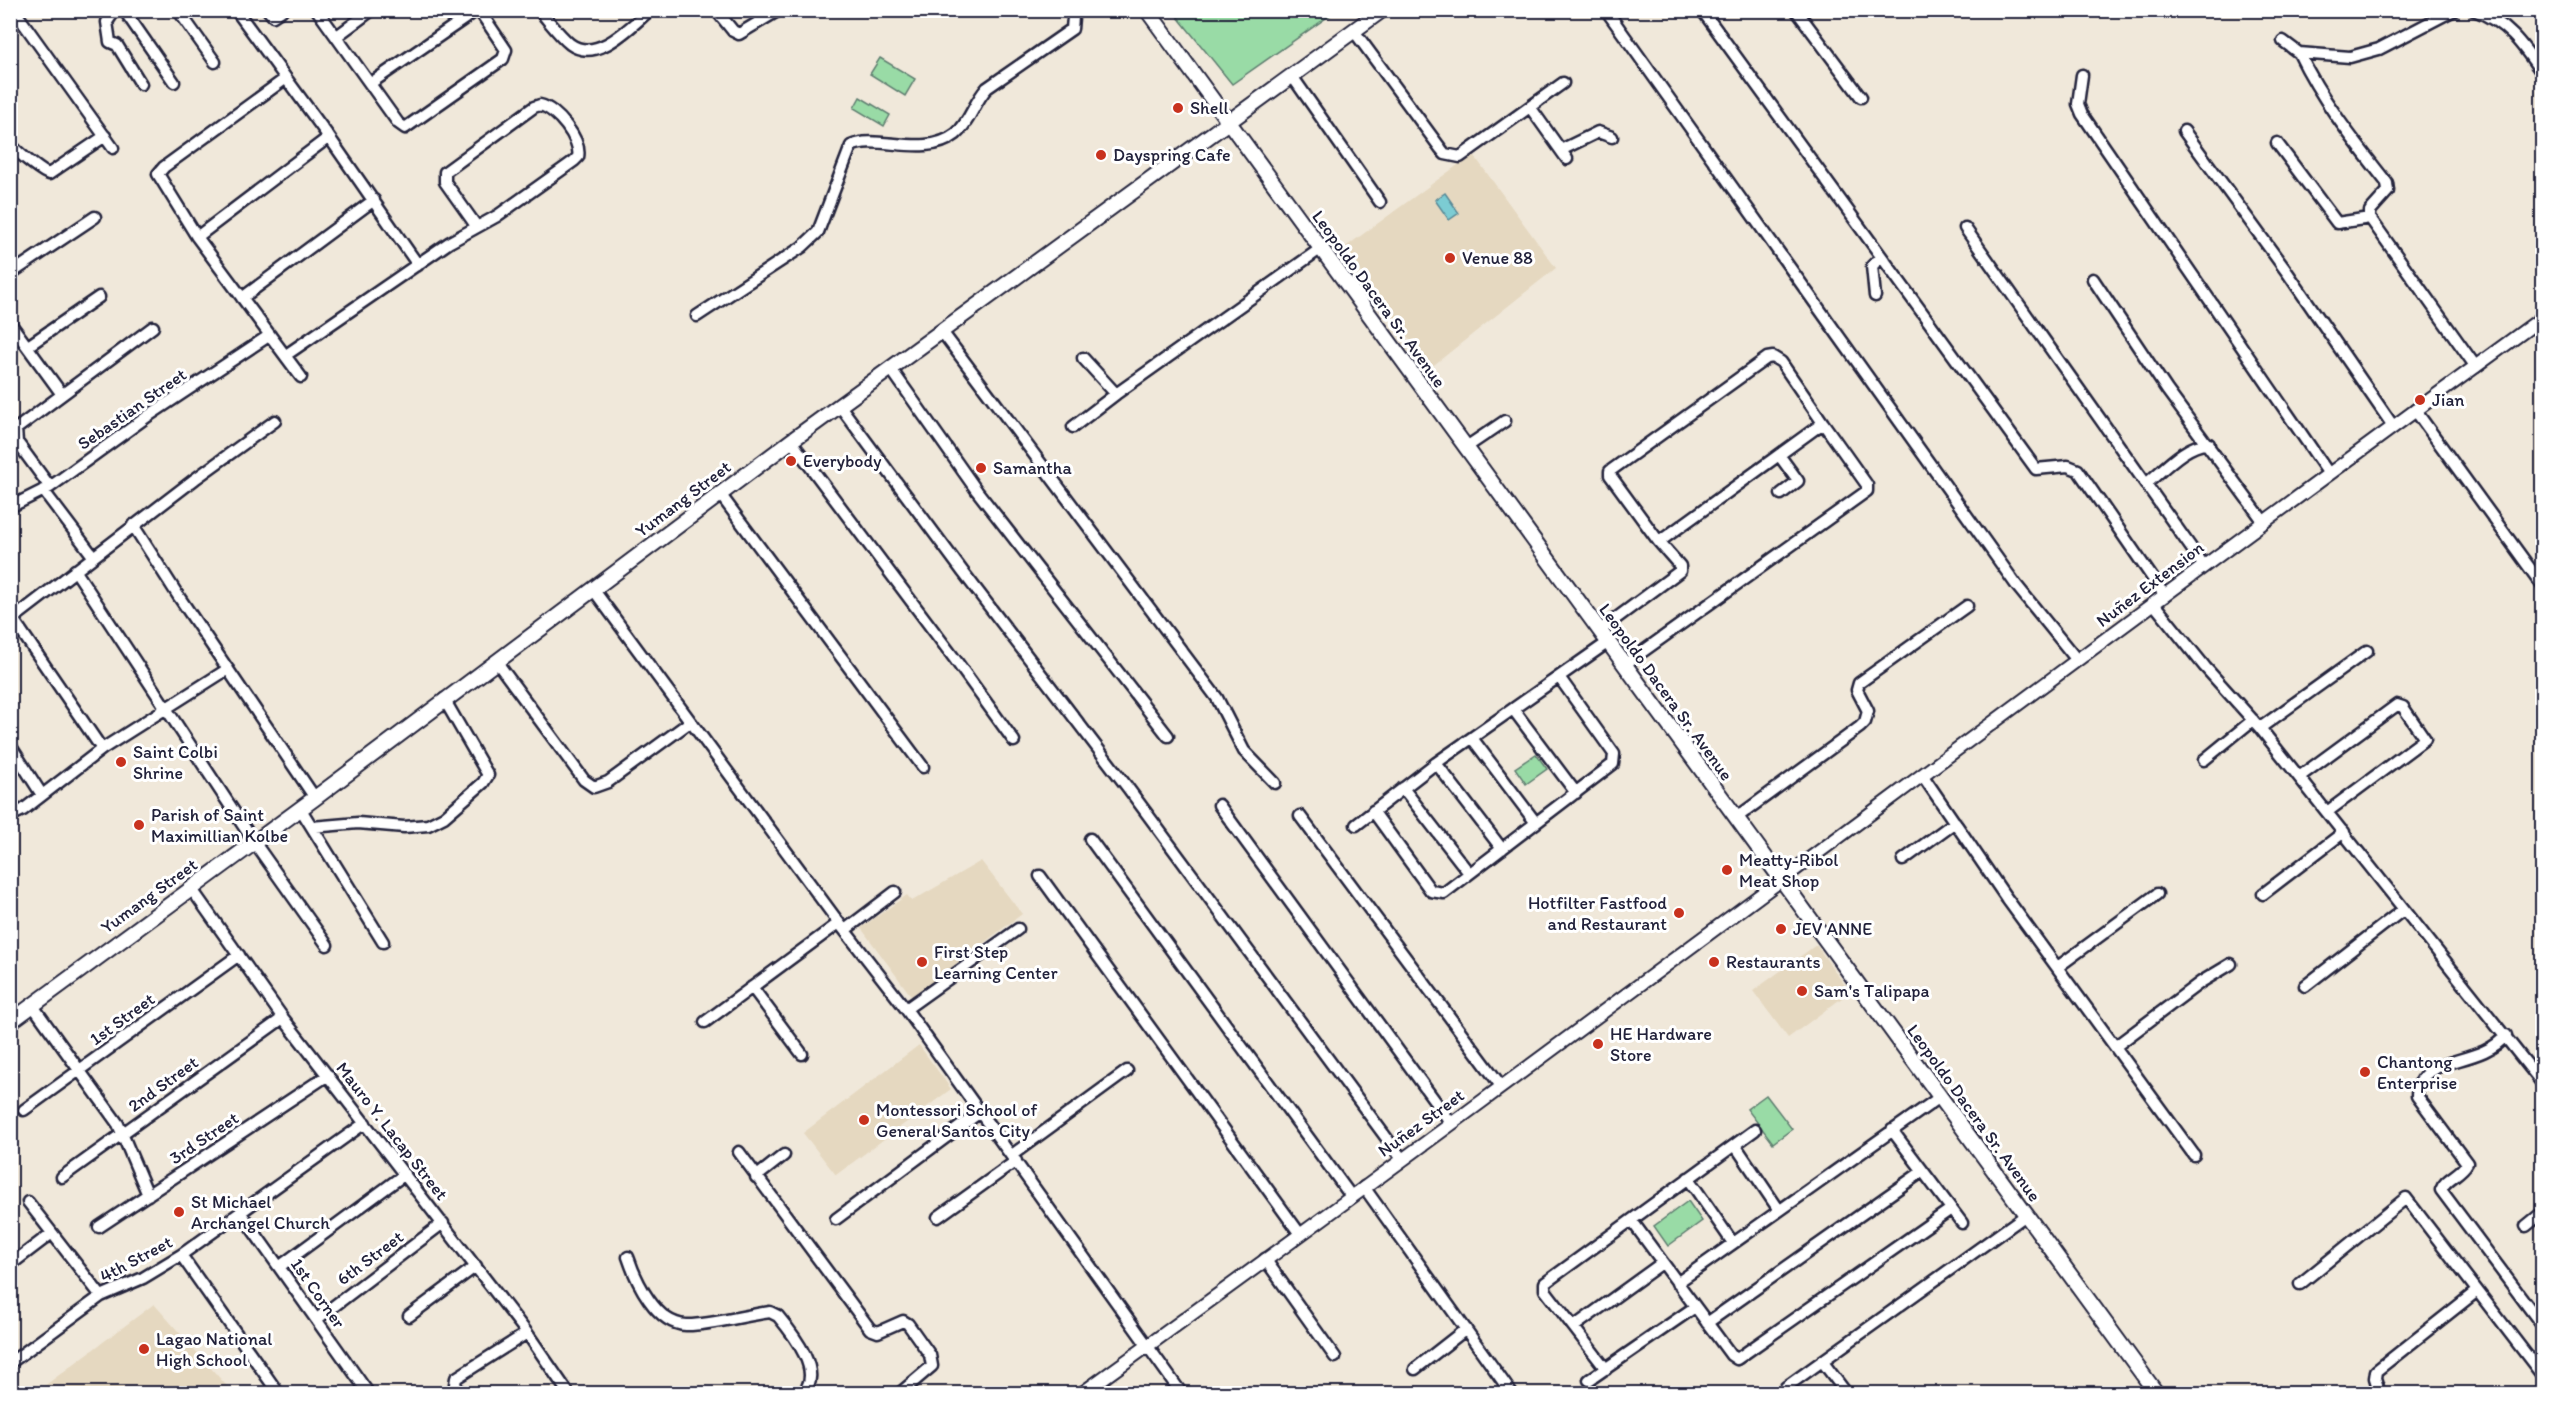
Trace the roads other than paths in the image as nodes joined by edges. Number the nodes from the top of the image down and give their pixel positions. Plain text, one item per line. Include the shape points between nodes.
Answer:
1 (14, 10) edge
2 (114, 10) edge
3 (124, 10) edge
4 (178, 10) edge
5 (236, 10) edge
6 (268, 10) edge
7 (282, 10) edge
8 (317, 10) edge
9 (372, 10) edge
10 (478, 10) edge
11 (539, 10) edge
12 (650, 10) edge
13 (716, 10) edge
14 (778, 10) edge
15 (1068, 10) edge
16 (1147, 10) edge
17 (1382, 10) edge
18 (1606, 10) edge
19 (1701, 10) edge
20 (1796, 10) edge
21 (2454, 10) edge
22 (2474, 10) edge
23 (1354, 31) junction
24 (337, 36) junction
25 (2283, 41) dead end
26 (2299, 53) junction
27 (215, 62) dead end
28 (2542, 73) edge
29 (2082, 75) dead end
30 (1292, 76) junction
31 (285, 80) junction
32 (174, 81) dead end
33 (371, 83) junction
34 (1563, 83) dead end
35 (141, 84) dead end
36 (1861, 97) dead end
37 (1530, 107) junction
38 (1228, 124) junction
39 (2184, 131) dead end
40 (105, 135) junction
41 (329, 136) junction
42 (1612, 137) dead end
43 (2277, 143) dead end
44 (113, 148) dead end
45 (10, 150) edge
46 (374, 200) junction
47 (1380, 202) dead end
48 (94, 217) dead end
49 (2370, 218) junction
50 (477, 227) junction
51 (1965, 228) dead end
52 (197, 237) junction
53 (1320, 249) junction
54 (1881, 257) junction
55 (418, 265) junction
56 (10, 274) edge
57 (2093, 279) dead end
58 (1875, 296) dead end
59 (99, 297) dead end
60 (242, 298) junction
61 (697, 316) dead end
62 (2542, 318) edge
63 (10, 323) edge
64 (153, 327) dead end
65 (943, 333) junction
66 (270, 335) junction
67 (28, 346) junction
68 (286, 355) junction
69 (1083, 358) dead end
70 (2475, 367) junction
71 (891, 369) junction
72 (301, 376) dead end
73 (61, 393) junction
74 (1116, 394) junction
75 (840, 405) junction
76 (2415, 410) junction
77 (275, 421) dead end
78 (1505, 421) dead end
79 (1823, 423) junction
80 (2393, 426) junction
81 (1073, 428) dead end
82 (791, 441) junction
83 (2209, 444) junction
84 (1465, 448) junction
85 (1779, 455) junction
86 (2329, 474) junction
87 (2146, 483) junction
88 (46, 489) junction
89 (720, 494) junction
90 (1781, 494) dead end
91 (10, 507) edge
92 (2264, 522) junction
93 (133, 525) junction
94 (1659, 542) junction
95 (93, 556) junction
96 (2204, 566) junction
97 (75, 570) junction
98 (2542, 585) edge
99 (593, 589) junction
100 (2165, 596) junction
101 (2154, 604) junction
102 (1967, 606) dead end
103 (12, 620) edge
104 (1603, 637) junction
105 (2367, 651) dead end
106 (2077, 660) junction
107 (496, 661) junction
108 (1624, 665) junction
109 (228, 669) junction
110 (1559, 677) junction
111 (444, 699) junction
112 (1513, 709) junction
113 (166, 710) junction
114 (690, 722) junction
115 (2257, 724) junction
116 (1168, 736) dead end
117 (1472, 738) junction
118 (1014, 741) dead end
119 (10, 745) edge
120 (102, 749) junction
121 (2204, 760) dead end
122 (1436, 763) junction
123 (923, 767) dead end
124 (1923, 776) junction
125 (2299, 777) junction
126 (1275, 783) dead end
127 (1403, 788) junction
128 (1576, 793) junction
129 (42, 795) junction
130 (315, 798) junction
131 (1219, 805) dead end
132 (300, 808) junction
133 (1373, 811) junction
134 (2327, 812) junction
135 (10, 816) edge
136 (1300, 816) dead end
137 (1736, 818) junction
138 (1954, 822) junction
139 (1536, 823) junction
140 (1356, 825) dead end
141 (312, 827) junction
142 (2344, 832) junction
143 (1090, 838) dead end
144 (254, 842) junction
145 (1502, 849) junction
146 (1903, 860) dead end
147 (1469, 873) junction
148 (1040, 876) dead end
149 (1780, 879) junction
150 (191, 888) junction
151 (895, 892) dead end
152 (2157, 894) dead end
153 (2263, 894) dead end
154 (2404, 909) junction
155 (842, 927) junction
156 (1018, 929) dead end
157 (383, 942) dead end
158 (327, 945) dead end
159 (238, 955) junction
160 (2230, 964) dead end
161 (2059, 966) junction
162 (2305, 986) dead end
163 (752, 987) junction
164 (33, 1006) junction
165 (906, 1009) junction
166 (283, 1018) junction
167 (10, 1022) edge
168 (705, 1022) dead end
169 (2506, 1035) junction
170 (2116, 1046) junction
171 (802, 1054) dead end
172 (79, 1071) junction
173 (1127, 1071) dead end
174 (328, 1075) junction
175 (2542, 1083) edge
176 (1501, 1086) junction
177 (1940, 1097) junction
178 (24, 1110) dead end
179 (980, 1112) junction
180 (365, 1123) junction
181 (1451, 1123) junction
182 (1755, 1130) dead end
183 (1892, 1130) junction
184 (123, 1133) junction
185 (1735, 1145) junction
186 (739, 1152) dead end
187 (784, 1155) dead end
188 (2194, 1155) dead end
189 (1014, 1158) junction
190 (1402, 1159) junction
191 (1923, 1171) junction
192 (405, 1174) junction
193 (62, 1177) dead end
194 (756, 1177) junction
195 (1688, 1178) junction
196 (1364, 1187) junction
197 (148, 1195) junction
198 (1351, 1196) junction
199 (28, 1202) dead end
200 (1951, 1209) junction
201 (1779, 1210) junction
202 (240, 1212) junction
203 (2542, 1213) edge
204 (2026, 1215) junction
205 (938, 1217) dead end
206 (836, 1219) dead end
207 (1632, 1221) junction
208 (443, 1223) junction
209 (1962, 1224) dead end
210 (2526, 1226) dead end
211 (99, 1227) dead end
212 (52, 1233) junction
213 (1300, 1234) junction
214 (1733, 1243) junction
215 (181, 1255) junction
216 (628, 1257) dead end
217 (1265, 1259) junction
218 (1662, 1263) junction
219 (10, 1264) edge
220 (279, 1266) junction
221 (476, 1266) junction
222 (1677, 1282) junction
223 (2300, 1284) dead end
224 (2477, 1291) junction
225 (101, 1296) junction
226 (1695, 1307) junction
227 (409, 1316) dead end
228 (316, 1319) junction
229 (1707, 1323) junction
230 (2542, 1325) edge
231 (1575, 1326) junction
232 (1466, 1329) junction
233 (527, 1333) junction
234 (1146, 1347) junction
235 (1335, 1357) dead end
236 (1822, 1360) junction
237 (10, 1363) edge
238 (1415, 1369) dead end
239 (1606, 1369) junction
240 (2542, 1375) edge
241 (1589, 1380) dead end
242 (804, 1393) edge
243 (279, 1394) edge
244 (369, 1394) edge
245 (460, 1394) edge
246 (569, 1394) edge
247 (900, 1394) edge
248 (1081, 1394) edge
249 (1182, 1394) edge
250 (1512, 1394) edge
251 (1786, 1394) edge
252 (1847, 1394) edge
253 (2157, 1394) edge
254 (2380, 1394) edge

1 - 40 street
2 - 35 street via 107,22 110,42 117,45
3 - 32 street
4 - 27 street
5 - 31 street
6 - 7 street via 273,16
8 - 24 street
9 - 24 street
10 - 33 street
10 - 33 street via 506,50 503,59 414,124 402,127
11 - 12 street via 572,45 588,50 615,39
13 - 14 street via 739,34
15 - 61 street via 1073,18 1072,29 987,88 976,100 965,124 949,139 903,146 851,146 818,232 802,247
16 - 38 main road, Leopoldo Dacera Sr. Avenue
17 - 23 main road, Yumang Street
18 - 106 street via 2018,586
19 - 54 street
20 - 36 street
21 - 26 street via 2366,54 2350,57
22 - 28 street via 2505,26
23 - 30 main road, Yumang Street
23 - 37 street via 1445,154 1460,157
24 - 33 street
25 - 26 street
26 - 49 street via 2332,112 2387,183 2388,191 2370,211
29 - 86 street via 2078,104 2082,114
30 - 38 main road, Yumang Street
30 - 47 street
31 - 41 street
31 - 52 street via 158,174
34 - 37 street
37 - 42 street via 1564,154 1598,132
38 - 53 main road, Leopoldo Dacera Sr. Avenue
38 - 65 main road, Yumang Street
39 - 80 street via 2288,272
40 - 44 street
40 - 45 street via 49,174 15,149
41 - 46 street
41 - 52 street
43 - 49 street via 2337,223
46 - 55 street
46 - 60 street
48 - 56 street
49 - 70 street
50 - 50 street via 445,183 445,172 534,107 552,110 575,141 578,157
50 - 55 street
51 - 87 street
52 - 60 street
53 - 74 street
53 - 84 main road, Leopoldo Dacera Sr. Avenue
54 - 58 street via 1872,266
54 - 100 street via 2036,470 2068,466 2078,470
55 - 68 street
57 - 83 street via 2167,390
59 - 67 street
60 - 66 street
62 - 70 street, Nuñez Extension
63 - 67 street
64 - 73 street
65 - 71 main road, Yumang Street
65 - 126 street via 1216,698 1244,751
66 - 68 street
66 - 88 street, Sebastian Street
67 - 73 street
68 - 72 street
69 - 74 street
70 - 76 street, Nuñez Extension
71 - 75 main road, Yumang Street
71 - 116 street via 977,491
73 - 88 street via 15,432 17,442
74 - 81 street
75 - 82 main road, Yumang Street
75 - 190 street
76 - 80 street, Nuñez Extension
76 - 98 street
77 - 93 street
78 - 84 street
79 - 85 street
79 - 94 street via 1781,362 1767,358 1610,471
79 - 108 street via 1867,490
80 - 86 street, Nuñez Extension
82 - 89 main road, Yumang Street
82 - 118 street
83 - 87 street via 2189,448
83 - 92 street
84 - 104 main road, Leopoldo Dacera Sr. Avenue
85 - 90 street via 1798,481
85 - 94 street
86 - 92 street, Nuñez Extension
87 - 96 street
88 - 91 street, Sebastian Street
88 - 95 street
89 - 99 main road, Yumang Street
89 - 123 street
92 - 96 street, Nuñez Extension
93 - 95 street
93 - 109 street
94 - 104 street via 1680,571
95 - 97 street
96 - 100 street, Nuñez Extension
97 - 103 street
97 - 113 street
99 - 107 main road, Yumang Street
99 - 114 street
100 - 101 street, Nuñez Extension
101 - 106 street, Nuñez Extension
101 - 115 street
102 - 137 street via 1859,683 1857,690 1868,711 1860,727
103 - 120 street
104 - 108 main road, Leopoldo Dacera Sr. Avenue
104 - 110 street
105 - 115 street
106 - 124 street, Nuñez Extension
107 - 111 main road, Yumang Street
107 - 114 street via 584,780 594,787 608,782
108 - 137 main road, Leopoldo Dacera Sr. Avenue
109 - 113 street
109 - 130 street
110 - 112 street
110 - 128 street via 1614,754 1611,768
111 - 130 main road, Yumang Street
111 - 141 street via 488,775 483,783 444,817 428,825 358,823
112 - 117 street
112 - 128 street
113 - 120 street
113 - 144 street
114 - 155 street
115 - 121 street
115 - 125 street
117 - 122 street
117 - 139 street
119 - 129 street
120 - 129 street
122 - 127 street
122 - 145 street
124 - 138 street
124 - 149 street, Nuñez Extension
125 - 134 street
125 - 134 street via 2397,705 2403,707 2425,739
127 - 133 street
127 - 147 street
128 - 139 street
129 - 135 street
130 - 132 main road, Yumang Street
131 - 181 street
132 - 141 street
132 - 144 main road, Yumang Street
133 - 140 street
133 - 147 street via 1431,891 1444,893
134 - 142 street
136 - 176 street
137 - 149 main road, Leopoldo Dacera Sr. Avenue
138 - 146 street
138 - 161 street
139 - 145 street
141 - 157 street
142 - 153 street
142 - 154 street
143 - 198 street
144 - 150 main road, Yumang Street
144 - 158 street
145 - 147 street
148 - 213 street
149 - 176 street, Nuñez Street
149 - 177 main road, Leopoldo Dacera Sr. Avenue
150 - 159 street, Mauro Y. Lacap Street
150 - 164 main road, Yumang Street
151 - 155 street
152 - 161 street
154 - 162 street
154 - 169 street
155 - 163 street
155 - 165 street
156 - 165 street
159 - 166 street, Mauro Y. Lacap Street
159 - 172 street, 1st Street
160 - 170 street
161 - 170 street
163 - 168 street
163 - 171 street
164 - 167 main road, Yumang Street
164 - 172 street
165 - 179 street
166 - 174 street, Mauro Y. Lacap Street
166 - 184 street, 2nd Street
169 - 175 street
169 - 230 street via 2475,1057 2430,1068 2420,1080 2417,1096 2467,1163 2441,1190
170 - 188 street
172 - 178 street, 1st Street
172 - 184 street
173 - 189 street
174 - 180 street, Mauro Y. Lacap Street
174 - 197 street, 3rd Street
176 - 181 street, Nuñez Street
177 - 183 street
177 - 204 main road, Leopoldo Dacera Sr. Avenue
179 - 189 street
179 - 206 street
180 - 192 street, Mauro Y. Lacap Street
180 - 202 street, 4th Street
181 - 190 street, Nuñez Street
182 - 185 street
183 - 191 street
183 - 201 street
184 - 193 street, 2nd Street
184 - 197 street
185 - 195 street
185 - 201 street
186 - 194 street
187 - 194 street
189 - 205 street
189 - 234 street
190 - 196 street, Nuñez Street
191 - 200 street
191 - 229 street
192 - 208 street, Mauro Y. Lacap Street
192 - 220 street
194 - 247 street via 870,1329 878,1332 903,1321 930,1355 932,1366
195 - 207 street
195 - 214 street
196 - 198 street, Nuñez Street
196 - 232 street
197 - 211 street, 3rd Street
198 - 213 street, Nuñez Street
199 - 212 street
200 - 209 street
200 - 229 street via 1740,1358 1733,1357
201 - 214 street
202 - 215 street, 4th Street
202 - 220 street, 1st Corner
203 - 210 street
204 - 236 street
204 - 253 main road, Leopoldo Dacera Sr. Avenue
207 - 218 street
207 - 231 street via 1545,1283 1545,1290
208 - 221 street, Mauro Y. Lacap Street
208 - 228 street, 6th Street
212 - 219 street
212 - 225 street
213 - 217 street, Nuñez Street
214 - 222 street
215 - 225 street, 4th Street via 143,1278
215 - 243 street
216 - 242 street via 642,1289 675,1323 695,1324 770,1312 778,1316 811,1367 812,1377
217 - 234 street, Nuñez Street
217 - 235 street
218 - 222 street
218 - 231 street
220 - 228 street, 1st Corner
221 - 227 street
221 - 233 street, Mauro Y. Lacap Street
222 - 226 street
223 - 224 street via 2406,1198
224 - 240 street
224 - 254 street via 2376,1371
225 - 237 street, 4th Street
226 - 229 street
226 - 239 street
228 - 244 street, 1st Corner
231 - 239 street
232 - 238 street
232 - 250 street
233 - 245 street via 456,1378
233 - 246 street, Mauro Y. Lacap Street
234 - 248 street, Nuñez Street
234 - 249 street
236 - 251 street via 1786,1387
236 - 252 street
239 - 241 street

